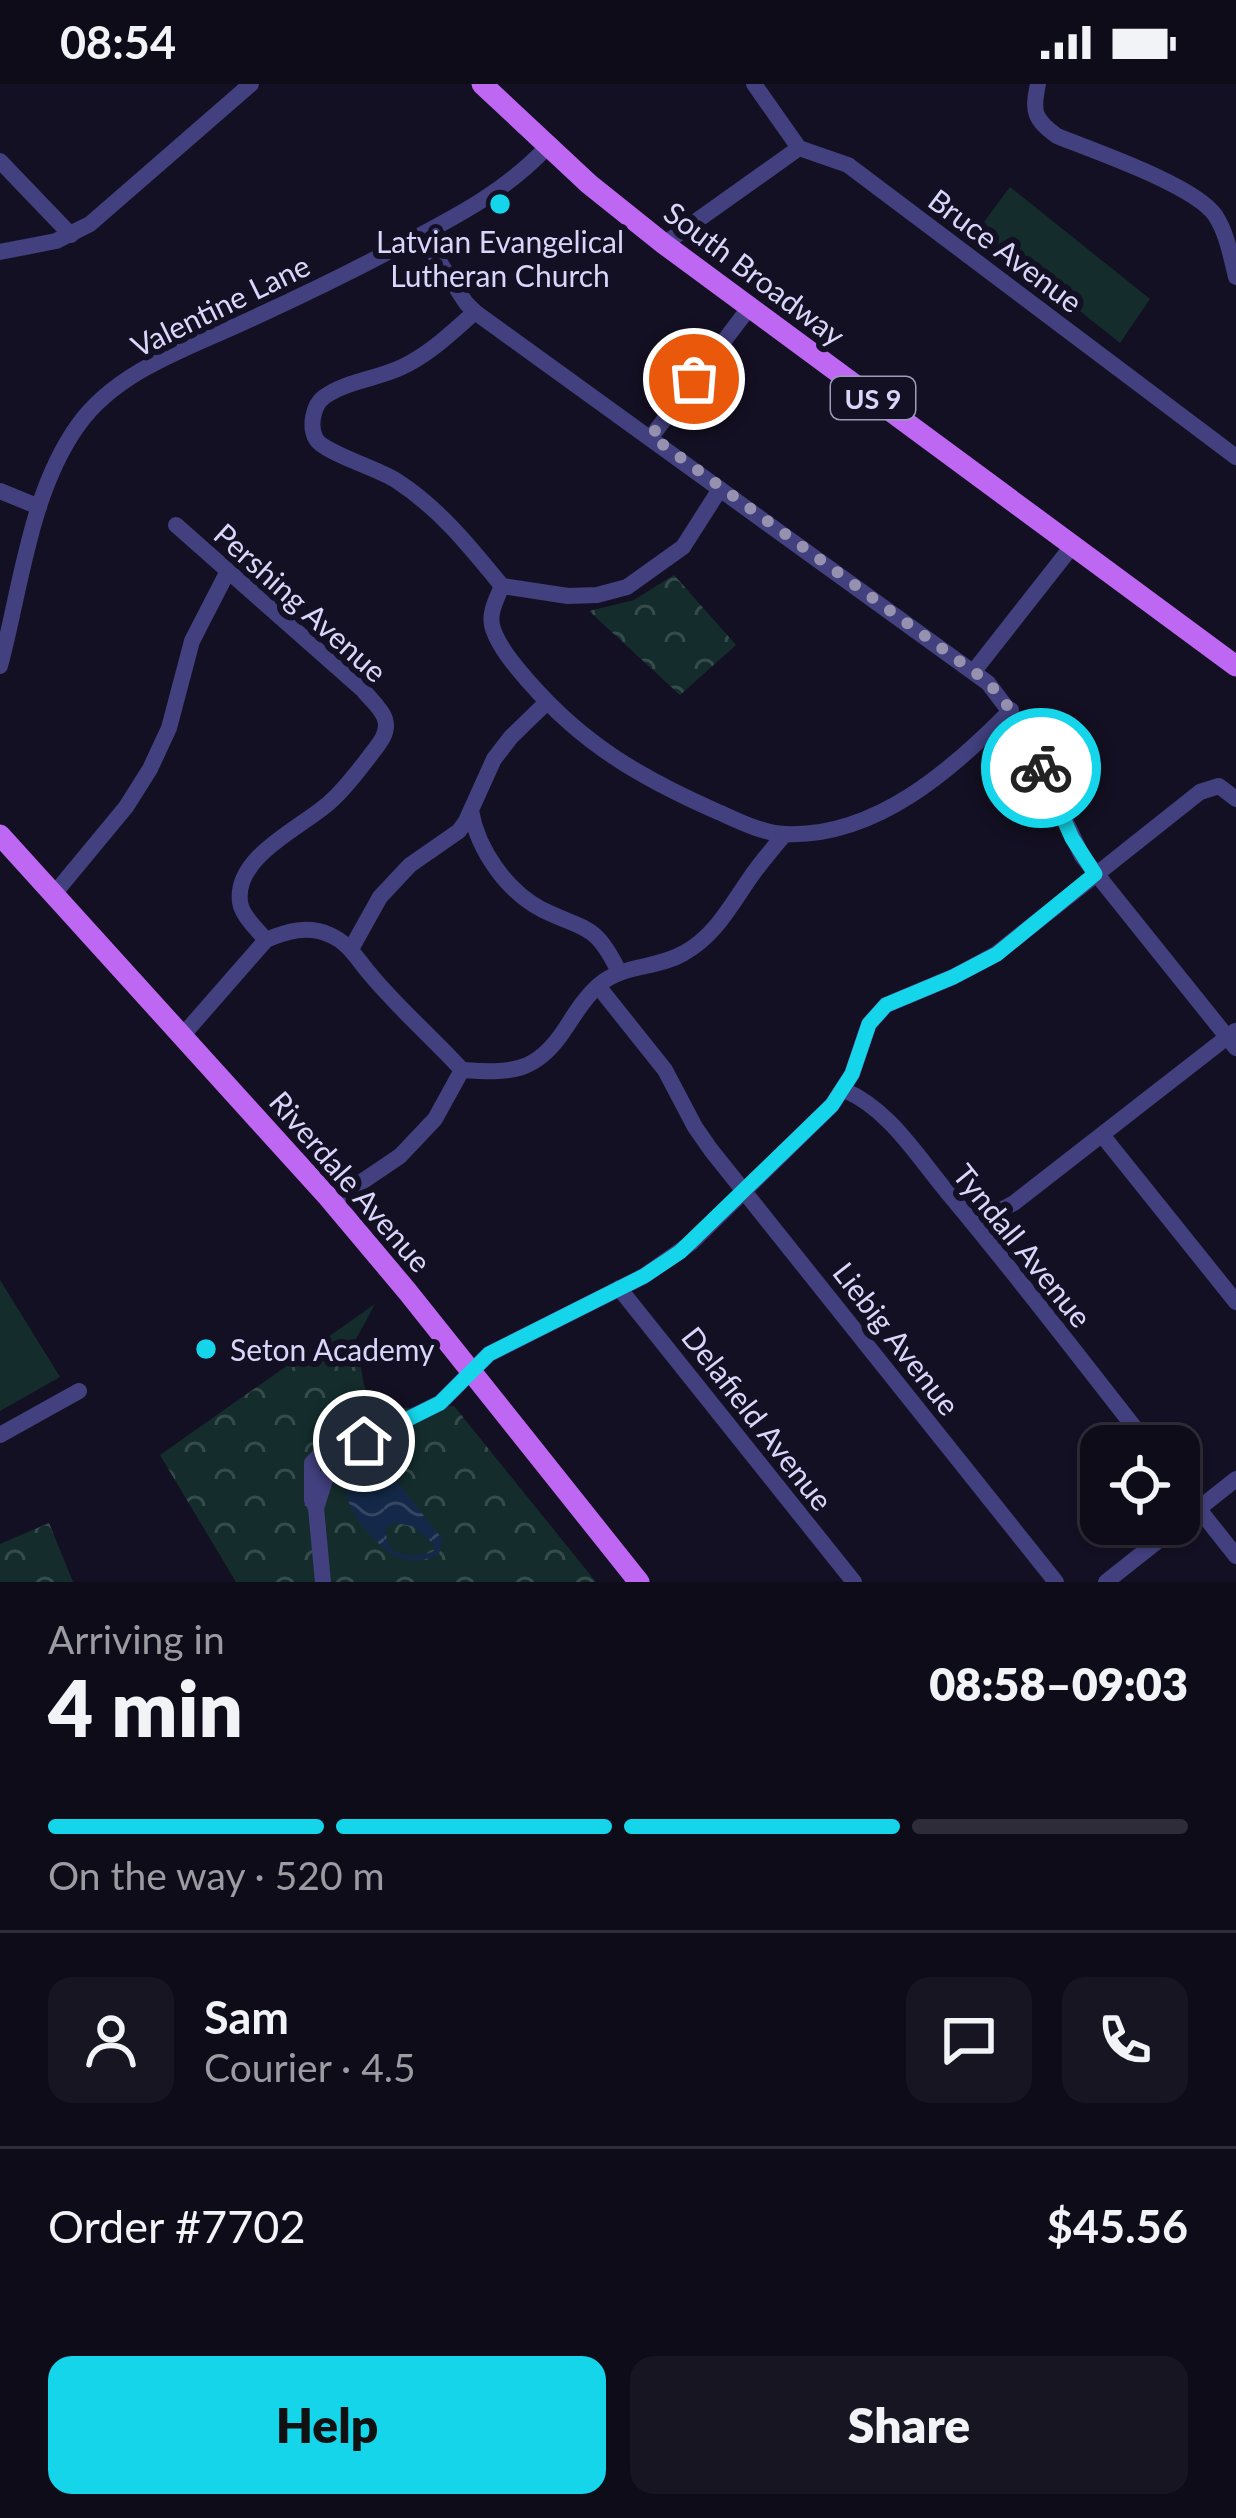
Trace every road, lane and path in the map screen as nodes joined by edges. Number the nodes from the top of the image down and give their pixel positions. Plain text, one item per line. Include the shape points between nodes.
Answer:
1 (251, 84) edge
2 (482, 84) edge
3 (754, 84) edge
4 (1038, 84) edge
5 (547, 147) junction
6 (799, 148) junction
7 (0, 161) edge
8 (71, 235) junction
9 (422, 235) junction
10 (664, 244) junction
11 (0, 252) edge
12 (1236, 277) edge
13 (749, 308) junction
14 (476, 312) junction
15 (651, 436) junction
16 (1236, 457) edge
17 (720, 489) junction
18 (0, 491) edge
19 (39, 507) junction
20 (176, 525) dead end
21 (1072, 545) junction
22 (228, 571) junction
23 (502, 586) junction
24 (0, 666) edge
25 (1236, 666) edge
26 (974, 671) junction
27 (547, 703) junction
28 (1011, 710) junction
29 (1236, 799) edge
30 (471, 811) junction
31 (785, 834) junction
32 (0, 835) edge
33 (1095, 874) junction
34 (54, 894) junction
35 (266, 940) junction
36 (351, 949) junction
37 (619, 972) junction
38 (598, 986) junction
39 (182, 1036) junction
40 (1233, 1038) edge
41 (462, 1070) junction
42 (844, 1090) junction
43 (1102, 1135) junction
44 (745, 1190) junction
45 (332, 1202) junction
46 (971, 1221) junction
47 (619, 1288) junction
48 (1236, 1302) edge
49 (472, 1371) junction
50 (79, 1391) dead end
51 (1132, 1425) edge
52 (0, 1435) edge
53 (1236, 1479) edge
54 (1200, 1508) edge
55 (1200, 1510) edge
56 (1153, 1545) edge
57 (1236, 1556) edge
58 (323, 1582) edge
59 (639, 1582) edge
60 (854, 1582) edge
61 (1056, 1582) edge
62 (1106, 1582) edge

1 - 8 street
2 - 5 main road, South Broadway / US 9
3 - 6 street
4 - 12 street via 1036,116 1057,136 1209,207
5 - 9 street, Valentine Lane via 506,186
5 - 10 main road, South Broadway / US 9
6 - 10 street
6 - 16 street, Bruce Avenue via 848,165
7 - 8 street
8 - 11 street
9 - 14 street
9 - 19 street, Valentine Lane via 116,386 77,427
10 - 13 main road, South Broadway / US 9
13 - 15 street
13 - 21 main road, South Broadway / US 9
14 - 15 street
14 - 23 street via 423,357 326,395 312,428 324,448 375,468 426,503
15 - 17 street
17 - 23 street via 683,547 627,587 568,596
17 - 26 street
18 - 19 street
19 - 24 street, Valentine Lane
20 - 22 street, Pershing Avenue
21 - 25 main road, South Broadway / US 9
21 - 26 street
22 - 34 street via 192,641 150,769
22 - 35 street, Pershing Avenue via 385,716 380,743 346,786 270,846 245,878 242,910
23 - 27 street via 492,628
26 - 28 street
27 - 30 street via 494,759
27 - 31 street via 666,789
28 - 31 street via 884,810 833,830
28 - 33 street
29 - 33 street via 1219,786 1200,793
30 - 36 street via 459,831 380,897
30 - 37 street via 496,868 537,907 598,937
31 - 37 street via 690,951
32 - 34 main road, Riverdale Avenue
33 - 40 street
33 - 42 street via 997,954 886,1005 869,1024
34 - 39 main road, Riverdale Avenue
35 - 36 street via 318,931
35 - 39 street
36 - 41 street
37 - 38 street
38 - 41 street via 559,1040 519,1070
38 - 44 street, Liebig Avenue
39 - 45 main road, Riverdale Avenue
40 - 43 street
41 - 45 street via 435,1119 400,1156
42 - 44 street
42 - 46 street, Tyndall Avenue via 881,1113
43 - 46 street via 1014,1203
43 - 48 street
44 - 47 street via 680,1252
44 - 61 street, Liebig Avenue
45 - 49 main road, Riverdale Avenue
46 - 51 street, Tyndall Avenue
47 - 49 street via 489,1354
47 - 60 street, Delafield Avenue
49 - 58 street via 440,1403 364,1441 330,1470 316,1508
49 - 59 main road, Riverdale Avenue
50 - 52 street
53 - 54 street
55 - 57 street
56 - 62 street

